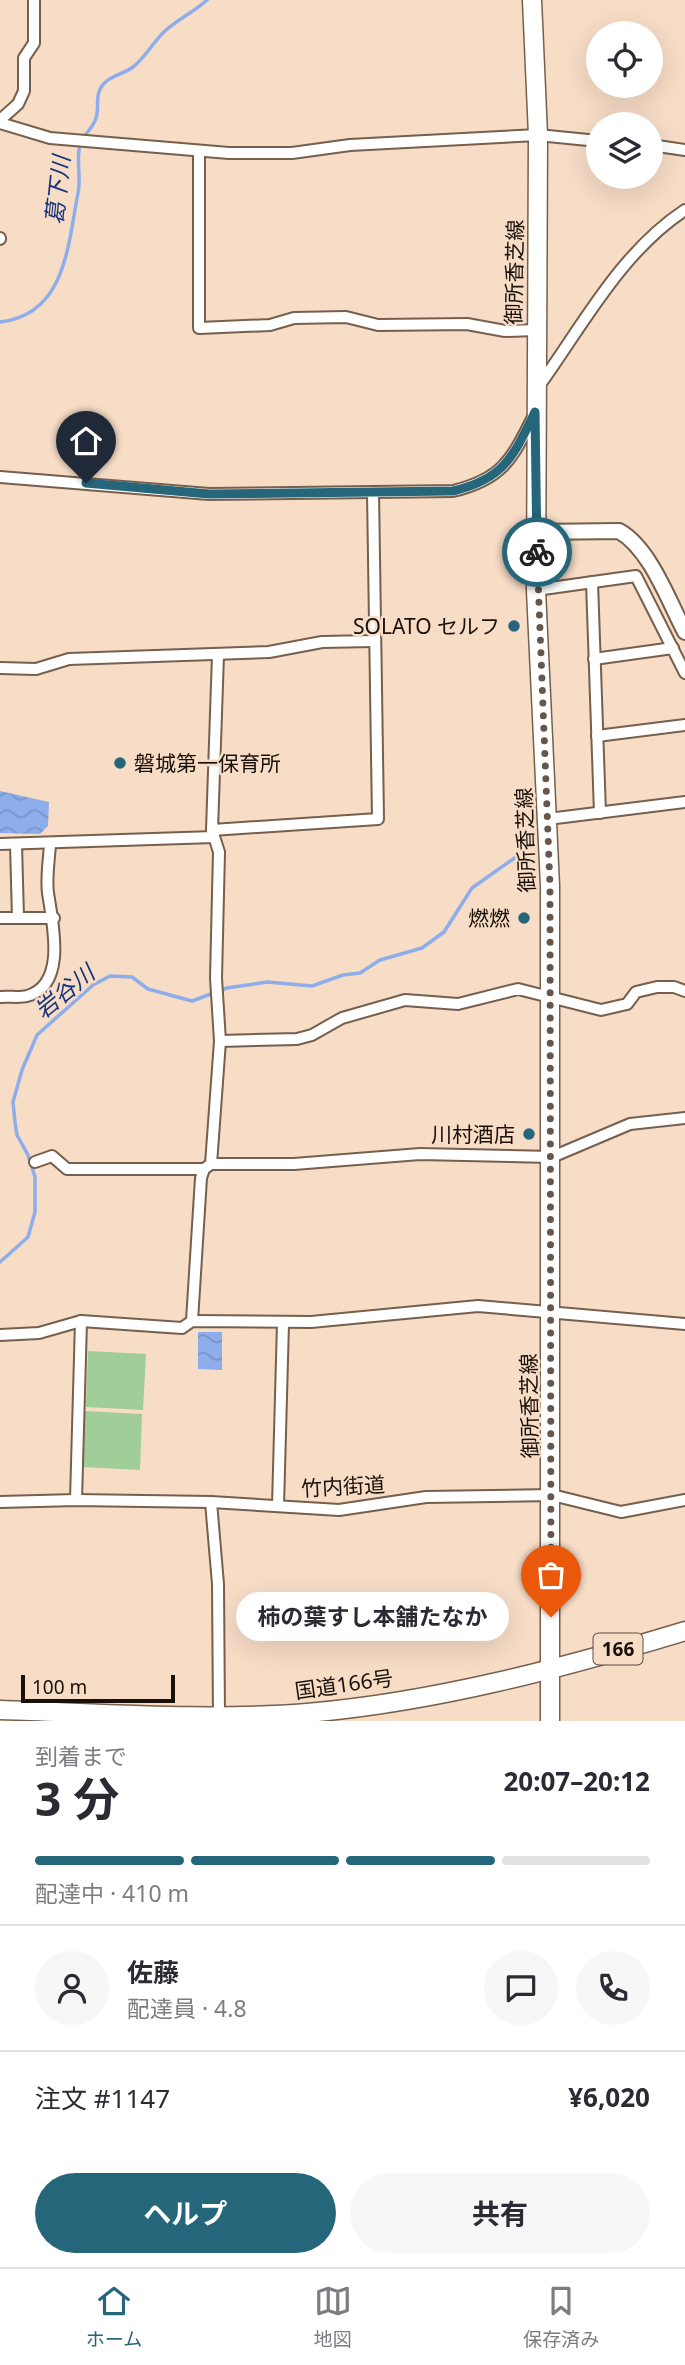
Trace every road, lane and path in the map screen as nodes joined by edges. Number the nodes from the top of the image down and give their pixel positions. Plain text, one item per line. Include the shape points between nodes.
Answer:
1 (34, 0) edge
2 (531, 0) edge
3 (0, 121) edge
4 (538, 135) junction
5 (586, 140) edge
6 (663, 147) edge
7 (685, 150) edge
8 (199, 151) junction
9 (685, 210) edge
10 (536, 330) junction
11 (535, 391) junction
12 (535, 412) junction
13 (0, 477) edge
14 (373, 492) junction
15 (537, 531) junction
16 (592, 582) junction
17 (537, 590) junction
18 (685, 632) edge
19 (374, 641) junction
20 (673, 648) junction
21 (218, 655) junction
22 (594, 659) junction
23 (0, 668) edge
24 (685, 673) edge
25 (685, 725) edge
26 (597, 736) junction
27 (685, 802) edge
28 (600, 813) junction
29 (548, 819) junction
30 (213, 834) junction
31 (0, 844) edge
32 (16, 844) junction
33 (50, 844) junction
34 (0, 918) edge
35 (18, 918) junction
36 (54, 918) junction
37 (685, 991) edge
38 (551, 996) junction
39 (0, 997) edge
40 (220, 1041) junction
41 (685, 1118) edge
42 (552, 1157) junction
43 (35, 1162) dead end
44 (208, 1167) junction
45 (551, 1312) junction
46 (81, 1321) junction
47 (192, 1321) junction
48 (284, 1322) junction
49 (685, 1324) edge
50 (0, 1335) edge
51 (552, 1494) junction
52 (76, 1500) junction
53 (685, 1500) edge
54 (0, 1502) edge
55 (211, 1502) junction
56 (278, 1506) junction
57 (685, 1631) edge
58 (551, 1666) junction
59 (0, 1710) edge
60 (219, 1716) junction
61 (179, 1718) edge
62 (550, 1721) edge

1 - 3 street via 34,43 24,58 24,90 18,104
2 - 4 main road, 御所香芝線
3 - 8 street via 50,138
4 - 5 street
4 - 8 street via 350,145 292,153
4 - 10 main road, 御所香芝線
6 - 7 street
8 - 10 street via 199,328 346,317 378,325 467,324 505,331
9 - 11 street via 634,251
10 - 11 main road, 御所香芝線
11 - 12 main road, 御所香芝線
12 - 14 street via 513,457 478,485 453,491
12 - 15 main road, 御所香芝線
13 - 14 street via 209,494
14 - 19 street
15 - 17 main road, 御所香芝線
15 - 18 street via 619,531 629,536
16 - 17 street
16 - 20 street via 636,576
16 - 22 street
17 - 29 main road, 御所香芝線
19 - 21 street via 322,642
19 - 30 street via 378,819 300,822
20 - 22 street
20 - 24 street
21 - 23 street via 69,659 37,669
21 - 30 street
22 - 26 street
25 - 26 street
26 - 28 street
27 - 28 street
28 - 29 street
29 - 38 main road, 御所香芝線
30 - 33 street
30 - 40 street via 219,852 216,978
31 - 32 street
32 - 33 street
32 - 35 street
33 - 36 street via 47,891
34 - 35 street
35 - 36 street
36 - 39 street via 54,963 47,980 27,996
37 - 38 street via 657,987 636,992 627,1004 601,1010
38 - 40 street via 518,989 458,1004 405,1000 342,1018 297,1039
38 - 42 main road, 御所香芝線
40 - 44 street
41 - 42 street via 630,1124
42 - 44 street via 420,1154
42 - 45 main road, 御所香芝線
43 - 44 street via 52,1156 67,1169
44 - 47 street via 201,1178
45 - 48 street via 478,1306
45 - 49 street
45 - 51 main road, 御所香芝線
46 - 47 street via 182,1328
46 - 50 street via 39,1333
46 - 52 street
47 - 48 street
48 - 56 street
51 - 53 street, 竹内街道 via 621,1512
51 - 56 street, 竹内街道 via 426,1497 339,1510
51 - 58 main road, 御所香芝線
52 - 54 street, 竹内街道
52 - 55 street, 竹内街道
55 - 56 street, 竹内街道
55 - 60 street via 218,1584
57 - 58 main road, 国道166号 / 166
58 - 60 main road, 国道166号 / 166 via 486,1685 334,1710
58 - 62 main road, 御所香芝線
59 - 61 main road, 国道166号 / 166
60 - 61 main road, 国道166号 / 166

